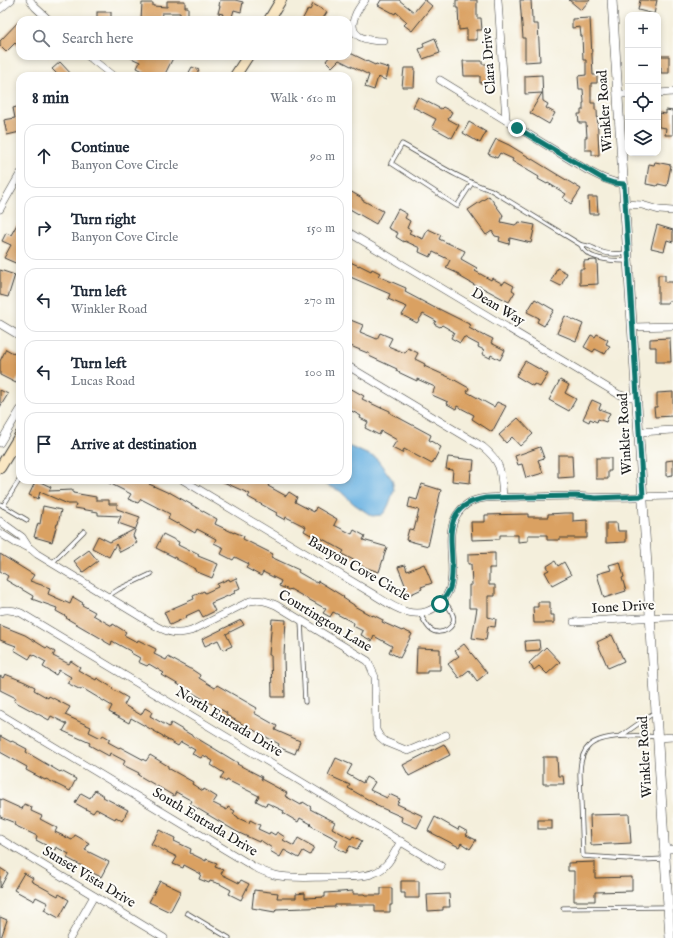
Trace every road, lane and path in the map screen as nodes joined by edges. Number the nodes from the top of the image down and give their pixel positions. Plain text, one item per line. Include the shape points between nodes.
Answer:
1 (11, 0) edge
2 (30, 0) edge
3 (281, 0) edge
4 (365, 0) edge
5 (498, 0) edge
6 (612, 0) edge
7 (0, 9) edge
8 (44, 16) edge
9 (271, 16) edge
10 (384, 41) dead end
11 (93, 60) edge
12 (246, 60) edge
13 (108, 72) edge
14 (238, 72) edge
15 (440, 80) dead end
16 (673, 92) edge
17 (661, 93) edge
18 (618, 94) junction
19 (625, 94) edge
20 (506, 120) junction
21 (16, 181) edge
22 (472, 183) junction
23 (624, 184) junction
24 (625, 204) junction
25 (0, 209) edge
26 (673, 211) edge
27 (352, 234) edge
28 (581, 245) junction
29 (628, 257) junction
30 (0, 324) edge
31 (673, 326) edge
32 (633, 327) junction
33 (16, 334) edge
34 (352, 368) edge
35 (637, 397) junction
36 (16, 417) edge
37 (673, 430) edge
38 (639, 432) junction
39 (16, 441) edge
40 (0, 443) edge
41 (10, 451) junction
42 (16, 455) edge
43 (0, 468) edge
44 (17, 484) edge
45 (190, 484) edge
46 (643, 496) junction
47 (673, 496) edge
48 (503, 498) junction
49 (2, 505) edge
50 (27, 520) dead end
51 (0, 521) edge
52 (84, 531) dead end
53 (0, 533) edge
54 (30, 548) junction
55 (52, 563) junction
56 (151, 574) dead end
57 (107, 597) junction
58 (443, 600) junction
59 (0, 611) edge
60 (419, 613) junction
61 (650, 618) junction
62 (673, 618) edge
63 (302, 621) junction
64 (574, 622) dead end
65 (305, 702) dead end
66 (656, 711) junction
67 (0, 714) edge
68 (446, 735) dead end
69 (621, 736) junction
70 (673, 737) edge
71 (658, 738) junction
72 (0, 839) edge
73 (401, 841) junction
74 (669, 849) edge
75 (665, 859) junction
76 (441, 866) dead end
77 (94, 896) junction
78 (668, 907) junction
79 (563, 908) dead end
80 (187, 913) dead end
81 (70, 938) edge
82 (164, 938) edge
83 (229, 938) edge
84 (670, 938) edge

1 - 7 street
2 - 8 street
3 - 9 main road
4 - 10 street via 354,18 354,30 363,39
5 - 20 street, Clara Drive
6 - 18 street, Winkler Road
11 - 13 street
12 - 14 main road
15 - 20 street
16 - 17 street
18 - 19 street
18 - 23 street, Winkler Road
20 - 23 street via 605,180
21 - 25 street
22 - 22 lane via 402,144 391,163 457,206
22 - 28 lane via 491,190
23 - 24 street, Winkler Road
24 - 26 street
24 - 29 street, Winkler Road
27 - 35 street, Dean Way via 618,394
28 - 29 lane via 587,245 600,252
28 - 29 lane via 588,254 603,260
29 - 32 street, Winkler Road
30 - 33 street
31 - 32 street
32 - 35 street, Winkler Road
34 - 48 street via 490,452 500,467
35 - 38 street, Winkler Road
36 - 40 street
37 - 38 street
38 - 46 street, Winkler Road
39 - 41 main road
41 - 42 lane
41 - 43 main road
44 - 49 lane
45 - 60 street, Banyon Cove Circle via 399,609
46 - 47 street
46 - 48 street
46 - 61 street, Winkler Road
48 - 58 street via 476,500 468,503 455,516 451,533 450,588
49 - 50 lane
51 - 54 street, Courtington Lane via 22,537
52 - 55 lane
53 - 54 street, Courtington Lane
54 - 55 street, Courtington Lane
55 - 57 street, Courtington Lane
56 - 57 lane
57 - 63 street, Courtington Lane via 174,634 191,631 242,604 259,600 276,605
58 - 60 street, Banyon Cove Circle via 432,610
58 - 60 lane via 453,613 454,619 451,627 445,632 436,632 430,628
59 - 73 street, North Entrada Drive via 13,610 21,613
61 - 62 street, Ione Drive
61 - 64 street, Ione Drive
61 - 66 street, Winkler Road
63 - 65 lane
63 - 68 street, Courtington Lane via 368,661 375,677 376,730 386,742 408,751
66 - 69 lane
66 - 71 street, Winkler Road
67 - 73 street, South Entrada Drive via 263,872 282,876 348,876 375,873 389,862
69 - 71 lane
69 - 75 lane via 601,739 589,745 583,753 580,775 583,856
70 - 71 street
71 - 74 street, Winkler Road
72 - 77 street, Sunset Vista Drive
73 - 76 street, North Entrada Drive
74 - 75 street, Winkler Road
75 - 78 street, Winkler Road
77 - 81 street
77 - 82 street, Sunset Vista Drive
78 - 79 lane
78 - 84 street, Winkler Road
80 - 83 lane

